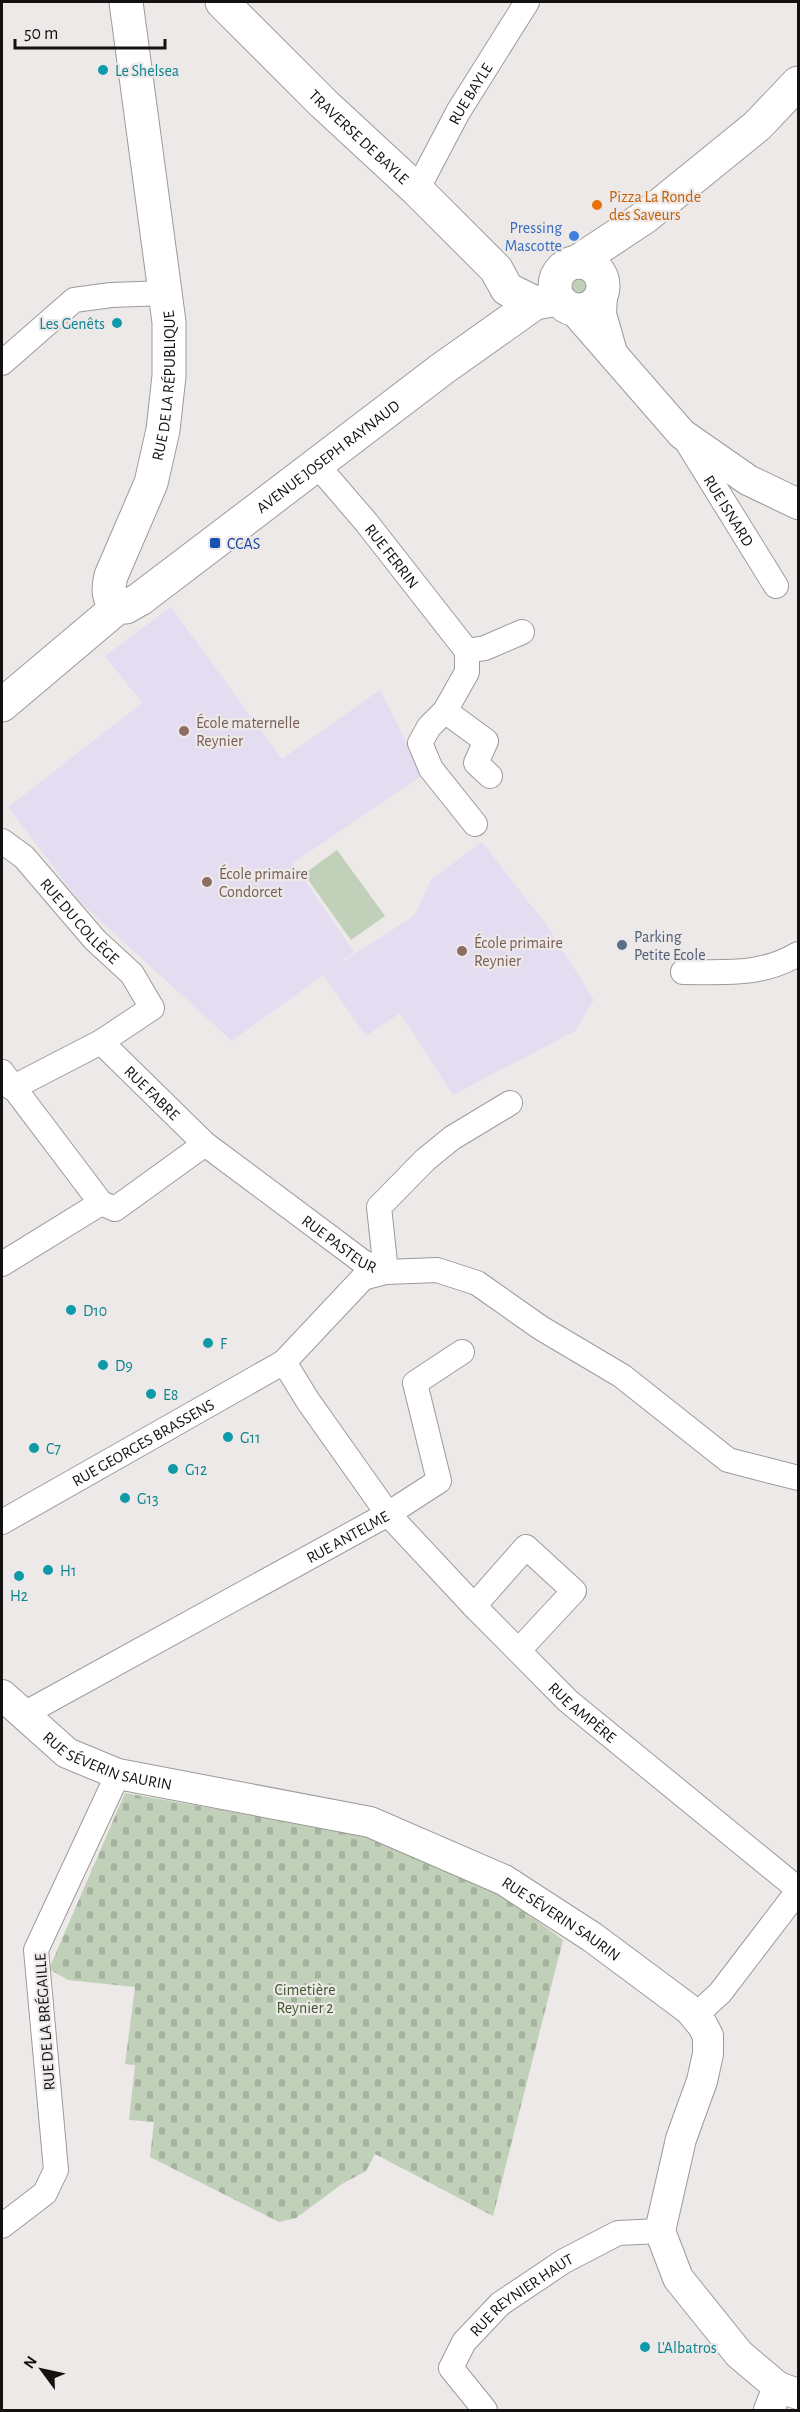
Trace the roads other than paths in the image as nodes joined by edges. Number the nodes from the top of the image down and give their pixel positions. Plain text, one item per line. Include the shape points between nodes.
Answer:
1 (126, 2) edge
2 (222, 2) edge
3 (527, 2) edge
4 (798, 82) edge
5 (417, 190) junction
6 (572, 288) junction
7 (166, 293) junction
8 (2, 363) edge
9 (682, 434) junction
10 (317, 465) junction
11 (798, 504) edge
12 (776, 586) dead end
13 (118, 608) junction
14 (522, 632) dead end
15 (466, 651) junction
16 (2, 705) edge
17 (445, 711) junction
18 (490, 776) dead end
19 (475, 824) dead end
20 (2, 841) edge
21 (798, 954) edge
22 (683, 972) dead end
23 (101, 1042) junction
24 (7, 1080) edge
25 (510, 1103) dead end
26 (205, 1144) junction
27 (101, 1203) junction
28 (2, 1263) edge
29 (387, 1272) junction
30 (462, 1352) dead end
31 (284, 1362) junction
32 (798, 1478) edge
33 (388, 1514) junction
34 (2, 1521) edge
35 (474, 1606) junction
36 (519, 1650) junction
37 (2, 1695) edge
38 (24, 1714) junction
39 (118, 1774) junction
40 (798, 1890) edge
41 (695, 2016) junction
42 (2, 2226) edge
43 (660, 2231) junction
44 (782, 2397) edge
45 (485, 2410) edge

1 - 7 main road, RUE DE LA RÉPUBLIQUE
2 - 5 main road, TRAVERSE DE BAYLE
3 - 5 street, RUE BAYLE via 458,112
4 - 6 main road, AVENUE JOSEPH RAYNAUD via 757,126 645,217
5 - 6 main road, TRAVERSE DE BAYLE via 496,269
6 - 9 street via 613,355
6 - 10 main road, AVENUE JOSEPH RAYNAUD via 442,369
7 - 8 street via 74,300
7 - 13 main road, RUE DE LA RÉPUBLIQUE via 169,376 163,430 151,483 111,576 108,590
9 - 11 street via 748,480
9 - 12 street, RUE ISNARD
10 - 13 main road, AVENUE JOSEPH RAYNAUD via 140,598
10 - 15 street, RUE FERRIN
13 - 16 main road
14 - 15 street via 485,648
15 - 17 street via 467,672
17 - 18 street via 486,741 476,763
17 - 19 street via 420,743 431,769
20 - 23 street, RUE DU COLLÈGE via 24,857 95,940 132,974 152,1008
21 - 22 street via 779,965 758,970
23 - 24 street
23 - 26 street, RUE FABRE
24 - 27 street
25 - 29 street via 452,1138 379,1207
26 - 27 street via 115,1209
26 - 29 street, RUE PASTEUR via 363,1262
27 - 28 street
29 - 31 street via 363,1278
29 - 32 street, RUE PASTEUR via 437,1270 477,1283 541,1328 622,1376 728,1460
30 - 33 street via 415,1383 439,1481
31 - 33 street, RUE ANTELME
31 - 34 street, RUE GEORGES BRASSENS
33 - 35 street, RUE AMPÈRE
33 - 38 street, RUE ANTELME
35 - 36 street, RUE AMPÈRE
35 - 36 street via 526,1547 574,1591
36 - 40 street, RUE AMPÈRE via 568,1701
37 - 38 street, RUE SÉVERIN SAURIN
38 - 39 street, RUE SÉVERIN SAURIN via 67,1753
39 - 41 street, RUE SÉVERIN SAURIN via 370,1822 504,1880 592,1938
39 - 42 street, RUE DE LA BRÉGAILLE via 36,1950 56,2170 45,2193
40 - 41 street via 720,1993
41 - 43 street, RUE SÉVERIN SAURIN via 708,2036 708,2054 681,2139
43 - 44 street via 678,2278 740,2354
43 - 45 street, RUE REYNIER HAUT via 618,2233 564,2261 500,2304 464,2342 451,2368

